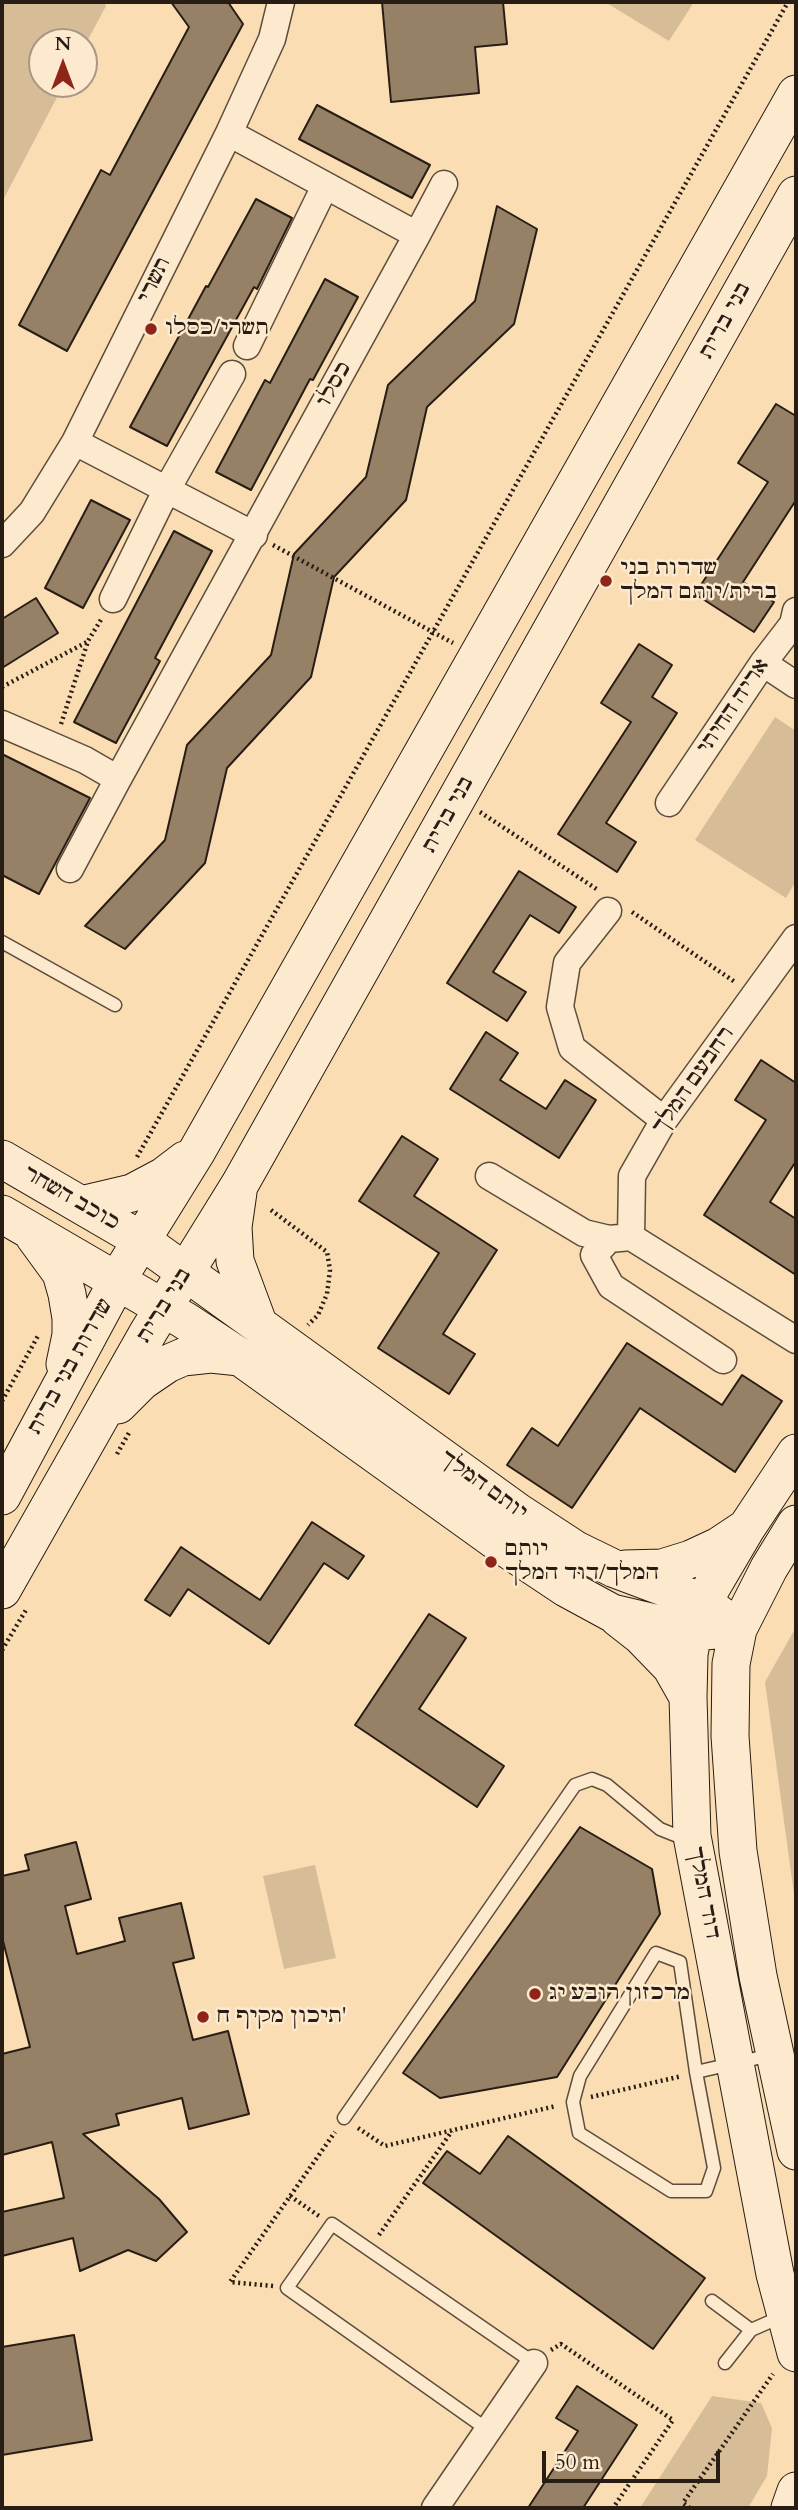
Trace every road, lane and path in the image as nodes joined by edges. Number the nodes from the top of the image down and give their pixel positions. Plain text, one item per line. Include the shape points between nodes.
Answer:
1 (281, 2) edge
2 (788, 2) edge
3 (796, 94) edge
4 (229, 133) junction
5 (444, 184) dead end
6 (326, 186) junction
7 (796, 195) edge
8 (417, 235) junction
9 (247, 346) dead end
10 (232, 374) dead end
11 (75, 442) junction
12 (166, 491) junction
13 (254, 535) junction
14 (2, 544) edge
15 (113, 599) joint
16 (796, 611) edge
17 (434, 632) junction
18 (88, 641) junction
19 (478, 659) junction
20 (763, 663) junction
21 (796, 685) edge
22 (2, 687) edge
23 (2, 724) edge
24 (54, 746) junction
25 (118, 779) junction
26 (669, 803) dead end
27 (70, 869) dead end
28 (608, 911) dead end
29 (796, 938) edge
30 (2, 942) edge
31 (115, 1005) dead end
32 (664, 1120) junction
33 (197, 1151) junction
34 (2, 1159) edge
35 (489, 1176) dead end
36 (240, 1184) junction
37 (132, 1193) junction
38 (81, 1205) junction
39 (271, 1210) dead end
40 (16, 1222) edge
41 (620, 1238) junction
42 (141, 1240) junction
43 (186, 1273) junction
44 (118, 1280) junction
45 (164, 1307) junction
46 (258, 1323) junction
47 (44, 1326) dead end
48 (306, 1328) dead end
49 (796, 1340) edge
50 (240, 1357) junction
51 (723, 1360) dead end
52 (60, 1386) junction
53 (2, 1401) edge
54 (136, 1421) dead end
55 (92, 1430) junction
56 (796, 1453) edge
57 (115, 1457) dead end
58 (2, 1496) edge
59 (796, 1524) edge
60 (747, 1527) junction
61 (615, 1569) junction
62 (16, 1596) edge
63 (612, 1613) junction
64 (698, 1617) junction
65 (738, 1629) junction
66 (2, 1650) edge
67 (688, 1697) junction
68 (692, 1836) junction
69 (775, 2054) junction
70 (735, 2064) junction
71 (696, 2072) junction
72 (573, 2102) junction
73 (344, 2118) junction
74 (453, 2130) junction
75 (796, 2151) edge
76 (290, 2196) junction
77 (332, 2224) junction
78 (368, 2249) junction
79 (287, 2288) junction
80 (712, 2301) dead end
81 (785, 2316) junction
82 (751, 2330) junction
83 (534, 2363) junction
84 (725, 2363) dead end
85 (785, 2363) edge
86 (488, 2430) junction
87 (796, 2491) edge
88 (435, 2508) edge
89 (612, 2508) edge
90 (690, 2508) edge
91 (790, 2508) edge

1 - 4 street, תשרי via 272,39
2 - 17 path
3 - 19 street
4 - 6 street
4 - 11 street, תשרי
5 - 8 street, כסלו
6 - 8 street
6 - 9 street
7 - 36 street, בני ברית
8 - 13 street, כסלו
10 - 12 street
11 - 12 street
11 - 14 street, תשרי via 32,512
12 - 13 street
12 - 15 street
13 - 17 path
13 - 25 street, כסלו
15 - 18 path
16 - 20 street, אריה החיתי via 793,624
17 - 19 path
17 - 37 path via 132,1165
18 - 22 path
18 - 24 path
19 - 33 street
20 - 21 street
20 - 26 street, אריה החיתי
23 - 24 street
24 - 25 street
25 - 27 street, כסלו
28 - 32 street via 567,963 560,1007 572,1048
29 - 32 street, רחבעם המלך
30 - 31 lane
32 - 41 street, רחבעם המלך via 632,1176
33 - 37 street
33 - 42 street
34 - 38 street, כוכב השחר
35 - 41 street via 584,1233
36 - 43 street, בני ברית
36 - 46 street via 233,1227 235,1261
37 - 38 street
38 - 42 street, כוכב השחר
39 - 48 path via 327,1252 327,1294
40 - 44 street
40 - 52 street via 61,1273 71,1335
41 - 49 street
41 - 51 street, רחבעם המלך via 594,1255 611,1286
42 - 43 street, יותם המלך
42 - 44 street, שדרות בני ברית
43 - 45 street, בני ברית
43 - 46 street, יותם המלך
44 - 45 street
44 - 52 street, שדרות בני ברית
45 - 50 street, יותם המלך
45 - 55 street, בני ברית
46 - 61 street, יותם המלך via 518,1512
47 - 53 path
50 - 55 street via 211,1354 167,1364 142,1381
50 - 63 street, יותם המלך via 516,1555
52 - 58 street, שדרות בני ברית
54 - 57 path
55 - 62 street
56 - 60 street, דוד המלך
59 - 65 street, דוד המלך
60 - 61 street via 691,1559 662,1568
60 - 64 street, דוד המלך
61 - 64 street, יותם המלך
62 - 66 path
63 - 64 street, יותם המלך
63 - 67 street via 658,1652
64 - 65 street, יותם המלך
64 - 67 street, דוד המלך via 689,1654
65 - 69 street, דוד המלך via 731,1664 730,1736 738,1851
67 - 68 street, דוד המלך
68 - 70 street, דוד המלך
68 - 73 lane via 660,1829 607,1785 592,1779 575,1785
69 - 70 lane
69 - 75 street, דוד המלך
70 - 71 lane
70 - 81 street, דוד המלך
71 - 72 path
71 - 72 lane via 714,2168 706,2191 671,2190 579,2133
71 - 72 lane via 680,1962 656,1953 580,2076
72 - 74 path
73 - 74 path via 385,2146
73 - 76 path
74 - 78 path
76 - 77 path
76 - 79 path via 230,2282
77 - 78 lane
77 - 79 lane
78 - 83 lane
79 - 86 lane
80 - 82 lane
81 - 82 lane
81 - 85 street, דוד המלך
82 - 84 lane
83 - 86 street
83 - 89 path via 561,2344 673,2420
85 - 90 path via 683,2503
86 - 88 street
87 - 91 street

